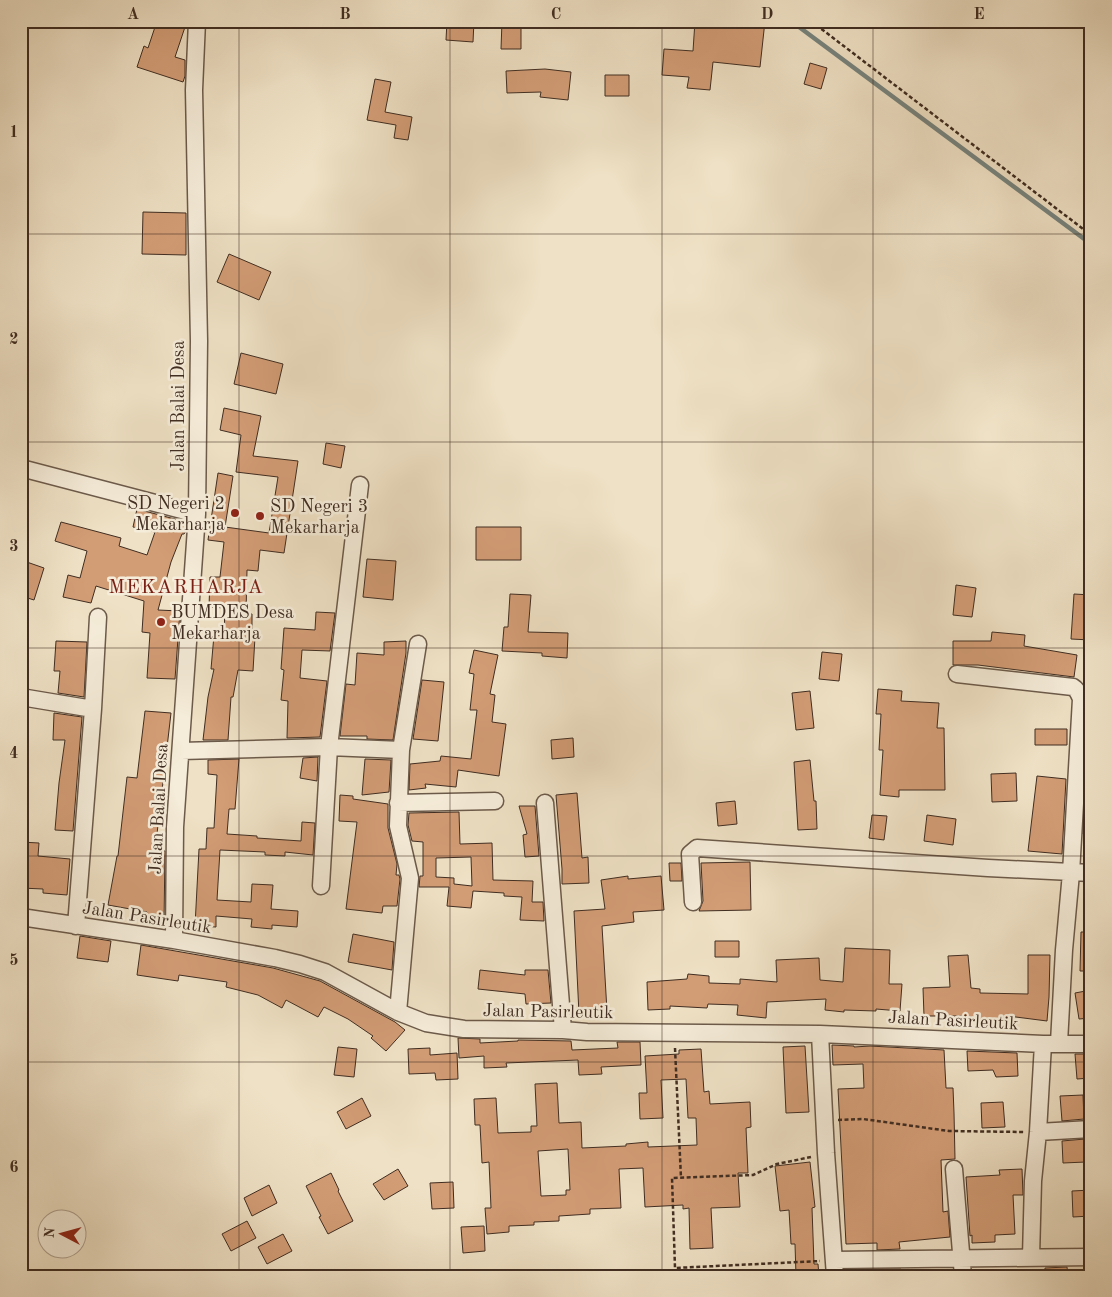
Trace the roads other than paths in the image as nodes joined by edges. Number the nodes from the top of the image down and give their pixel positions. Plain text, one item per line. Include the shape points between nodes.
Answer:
1 (197, 21) edge
2 (21, 468) edge
3 (360, 485) dead end
4 (197, 514) junction
5 (98, 617) dead end
6 (418, 644) dead end
7 (957, 674) dead end
8 (21, 697) edge
9 (93, 709) junction
10 (329, 747) junction
11 (401, 750) junction
12 (181, 751) junction
13 (1084, 774) edge
14 (398, 802) junction
15 (494, 802) dead end
16 (546, 803) dead end
17 (1071, 873) junction
18 (1091, 873) edge
19 (320, 886) dead end
20 (692, 902) dead end
21 (21, 917) edge
22 (76, 926) junction
23 (174, 940) junction
24 (398, 1012) junction
25 (563, 1030) junction
26 (820, 1034) junction
27 (1051, 1044) junction
28 (1091, 1044) edge
29 (1091, 1129) edge
30 (1038, 1132) junction
31 (954, 1169) dead end
32 (1091, 1257) edge
33 (1031, 1258) junction
34 (960, 1259) junction
35 (835, 1268) edge
36 (962, 1276) edge

1 - 4 street, Jalan Balai Desa via 194,90 199,342
2 - 4 street
3 - 10 street
4 - 12 street, Jalan Balai Desa
5 - 9 street
6 - 11 street
7 - 13 street via 1077,689 1081,699
8 - 9 street
9 - 22 street
10 - 11 street
10 - 12 street
10 - 19 street
11 - 14 street
12 - 23 street, Jalan Balai Desa
13 - 17 street
14 - 15 street
14 - 24 street via 398,826 410,878
16 - 25 street
17 - 18 street
17 - 20 street via 697,848 690,854
17 - 27 street
21 - 22 street, Jalan Pasirleutik
22 - 23 street, Jalan Pasirleutik
23 - 24 street, Jalan Pasirleutik via 275,958 325,972
24 - 25 street, Jalan Pasirleutik via 426,1023 464,1029
25 - 26 street, Jalan Pasirleutik
26 - 27 street, Jalan Pasirleutik
26 - 35 street
27 - 28 street, Jalan Pasirleutik
27 - 30 street
29 - 30 street
30 - 33 street
31 - 34 street
32 - 33 street
33 - 34 street
34 - 35 street
34 - 36 street

